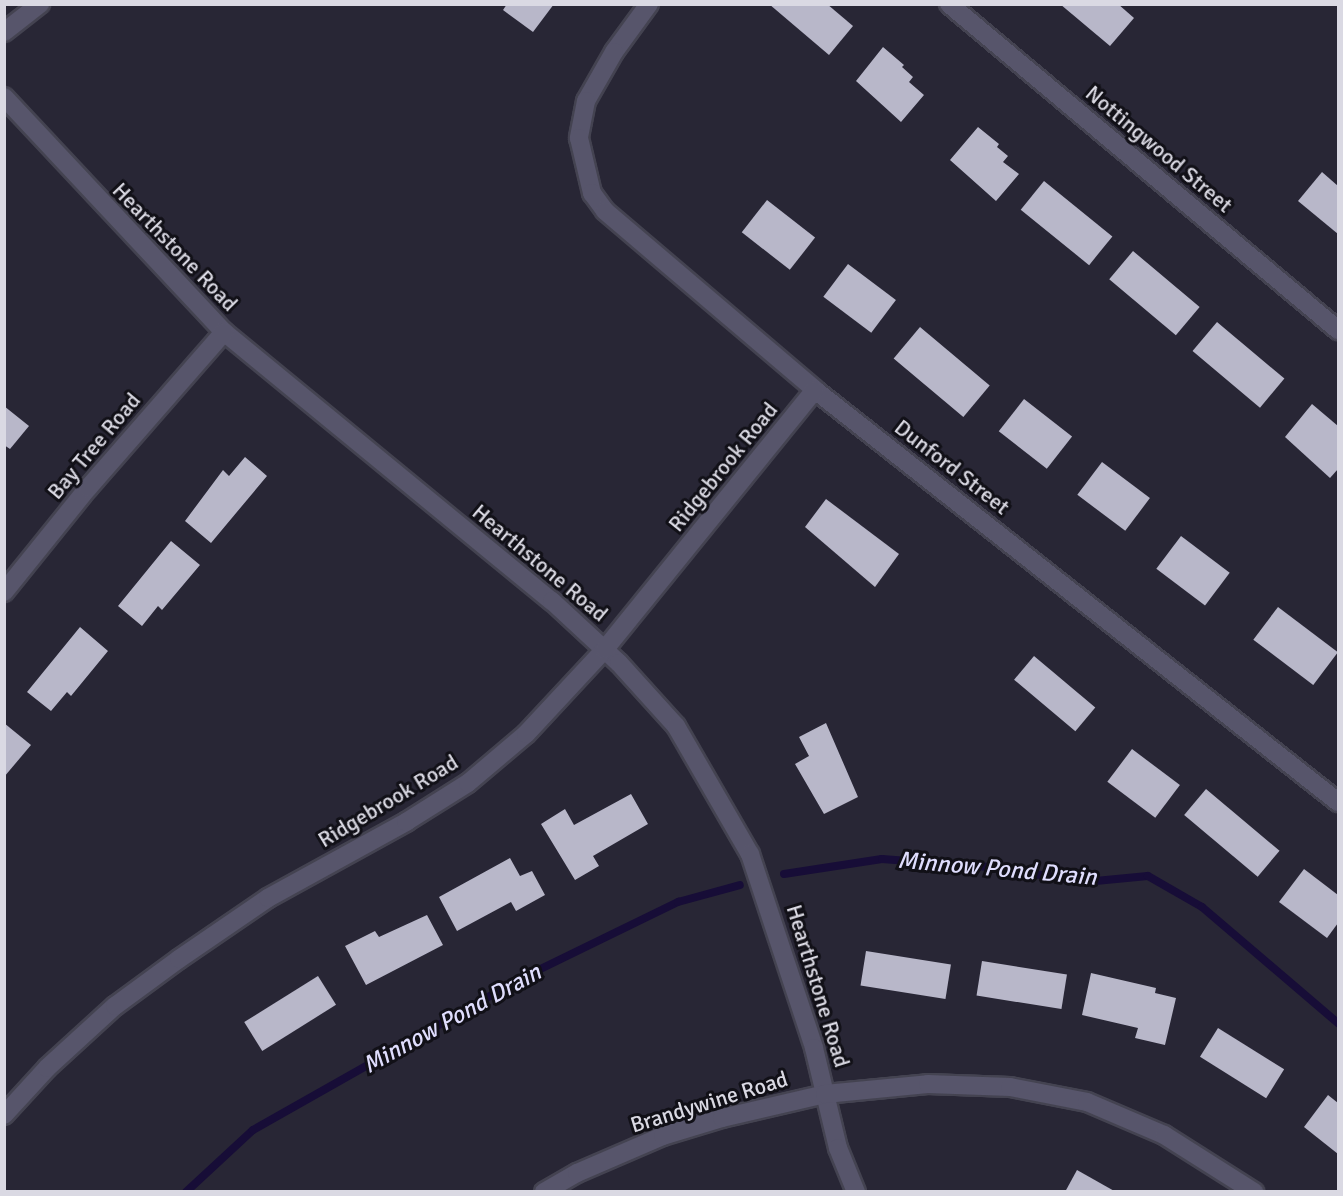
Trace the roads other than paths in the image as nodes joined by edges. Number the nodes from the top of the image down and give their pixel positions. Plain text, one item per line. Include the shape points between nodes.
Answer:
1 (40, 4) edge
2 (649, 4) edge
3 (949, 4) edge
4 (4, 32) edge
5 (4, 96) edge
6 (1338, 330) edge
7 (224, 332) junction
8 (815, 390) junction
9 (4, 592) edge
10 (605, 649) junction
11 (1338, 802) edge
12 (825, 1094) junction
13 (4, 1115) edge
14 (544, 1191) edge
15 (856, 1191) edge
16 (1254, 1191) edge

1 - 4 street
2 - 8 street, Dunford Street via 614,52 586,101 579,138 592,193 605,211
3 - 6 street, Nottingwood Street
5 - 7 street, Hearthstone Road
7 - 9 street, Bay Tree Road via 88,488
7 - 10 street, Hearthstone Road
8 - 10 street, Ridgebrook Road
8 - 11 street, Dunford Street
10 - 12 street, Hearthstone Road via 676,726 750,854 781,941
10 - 13 street, Ridgebrook Road via 526,734 468,783 268,898 179,959 107,1014 47,1068
12 - 14 street, Brandywine Road via 663,1136
12 - 15 street, Hearthstone Road via 838,1148
12 - 16 street, Brandywine Road via 928,1084 1010,1087 1086,1102 1164,1135

